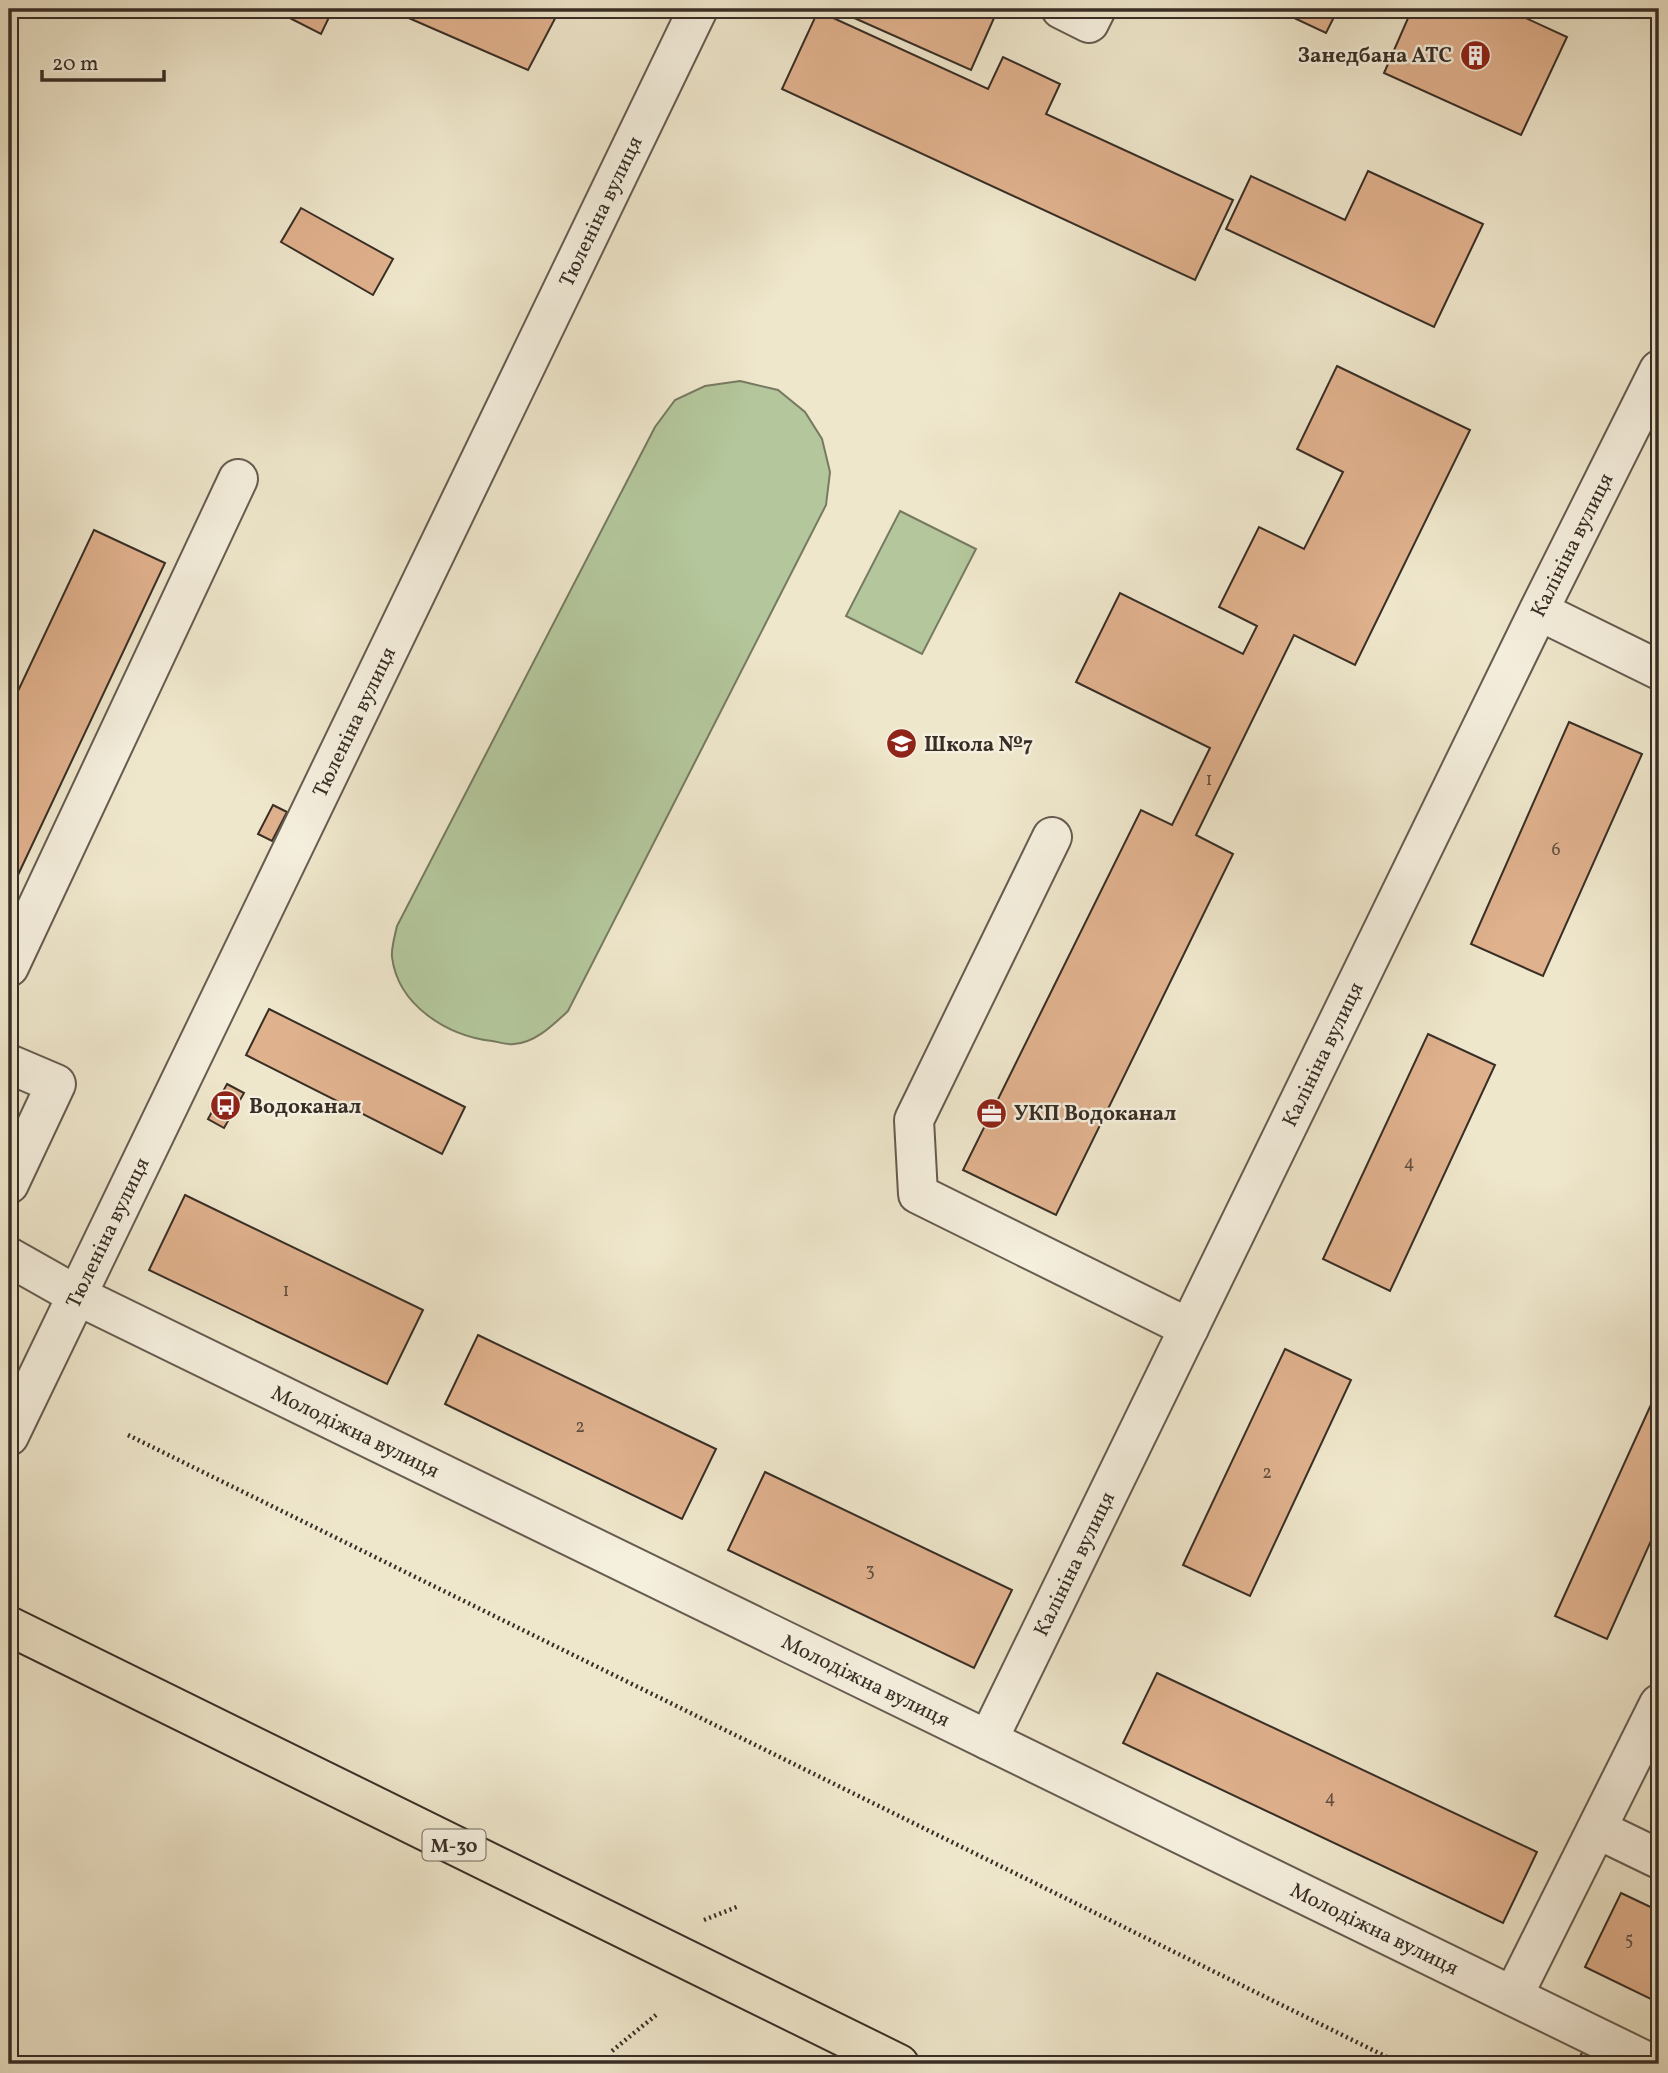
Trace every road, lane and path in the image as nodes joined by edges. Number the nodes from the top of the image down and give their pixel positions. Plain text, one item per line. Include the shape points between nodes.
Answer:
1 (698, 9) edge
2 (1061, 9) edge
3 (1096, 9) edge
4 (1659, 370) edge
5 (239, 479) dead end
6 (1539, 611) junction
7 (1659, 670) edge
8 (1052, 837) dead end
9 (9, 967) edge
10 (9, 1064) edge
11 (9, 1184) edge
12 (9, 1257) edge
13 (78, 1296) junction
14 (1189, 1328) junction
15 (128, 1435) dead end
16 (9, 1436) edge
17 (9, 1626) edge
18 (1659, 1704) edge
19 (988, 1740) junction
20 (1597, 1829) junction
21 (1659, 1859) edge
22 (739, 1906) dead end
23 (704, 1920) dead end
24 (1513, 1996) junction
25 (656, 2015) dead end
26 (612, 2051) dead end
27 (899, 2064) edge
28 (1401, 2064) edge
29 (1652, 2064) edge

1 - 13 street, Тюленіна вулиця
2 - 3 street via 1089,23
4 - 6 street, Калініна вулиця
5 - 9 street
6 - 7 street
6 - 14 street, Калініна вулиця
8 - 14 street via 914,1120 918,1194
10 - 11 street via 56,1084
12 - 13 street, Молодіжна вулиця
13 - 16 street, Тюленіна вулиця
13 - 19 street, Молодіжна вулиця
14 - 19 street, Калініна вулиця
15 - 28 path
17 - 27 highway, М-30
18 - 20 street
19 - 24 street, Молодіжна вулиця
20 - 21 street
20 - 24 street
22 - 23 path
24 - 29 street, Молодіжна вулиця
25 - 26 path

